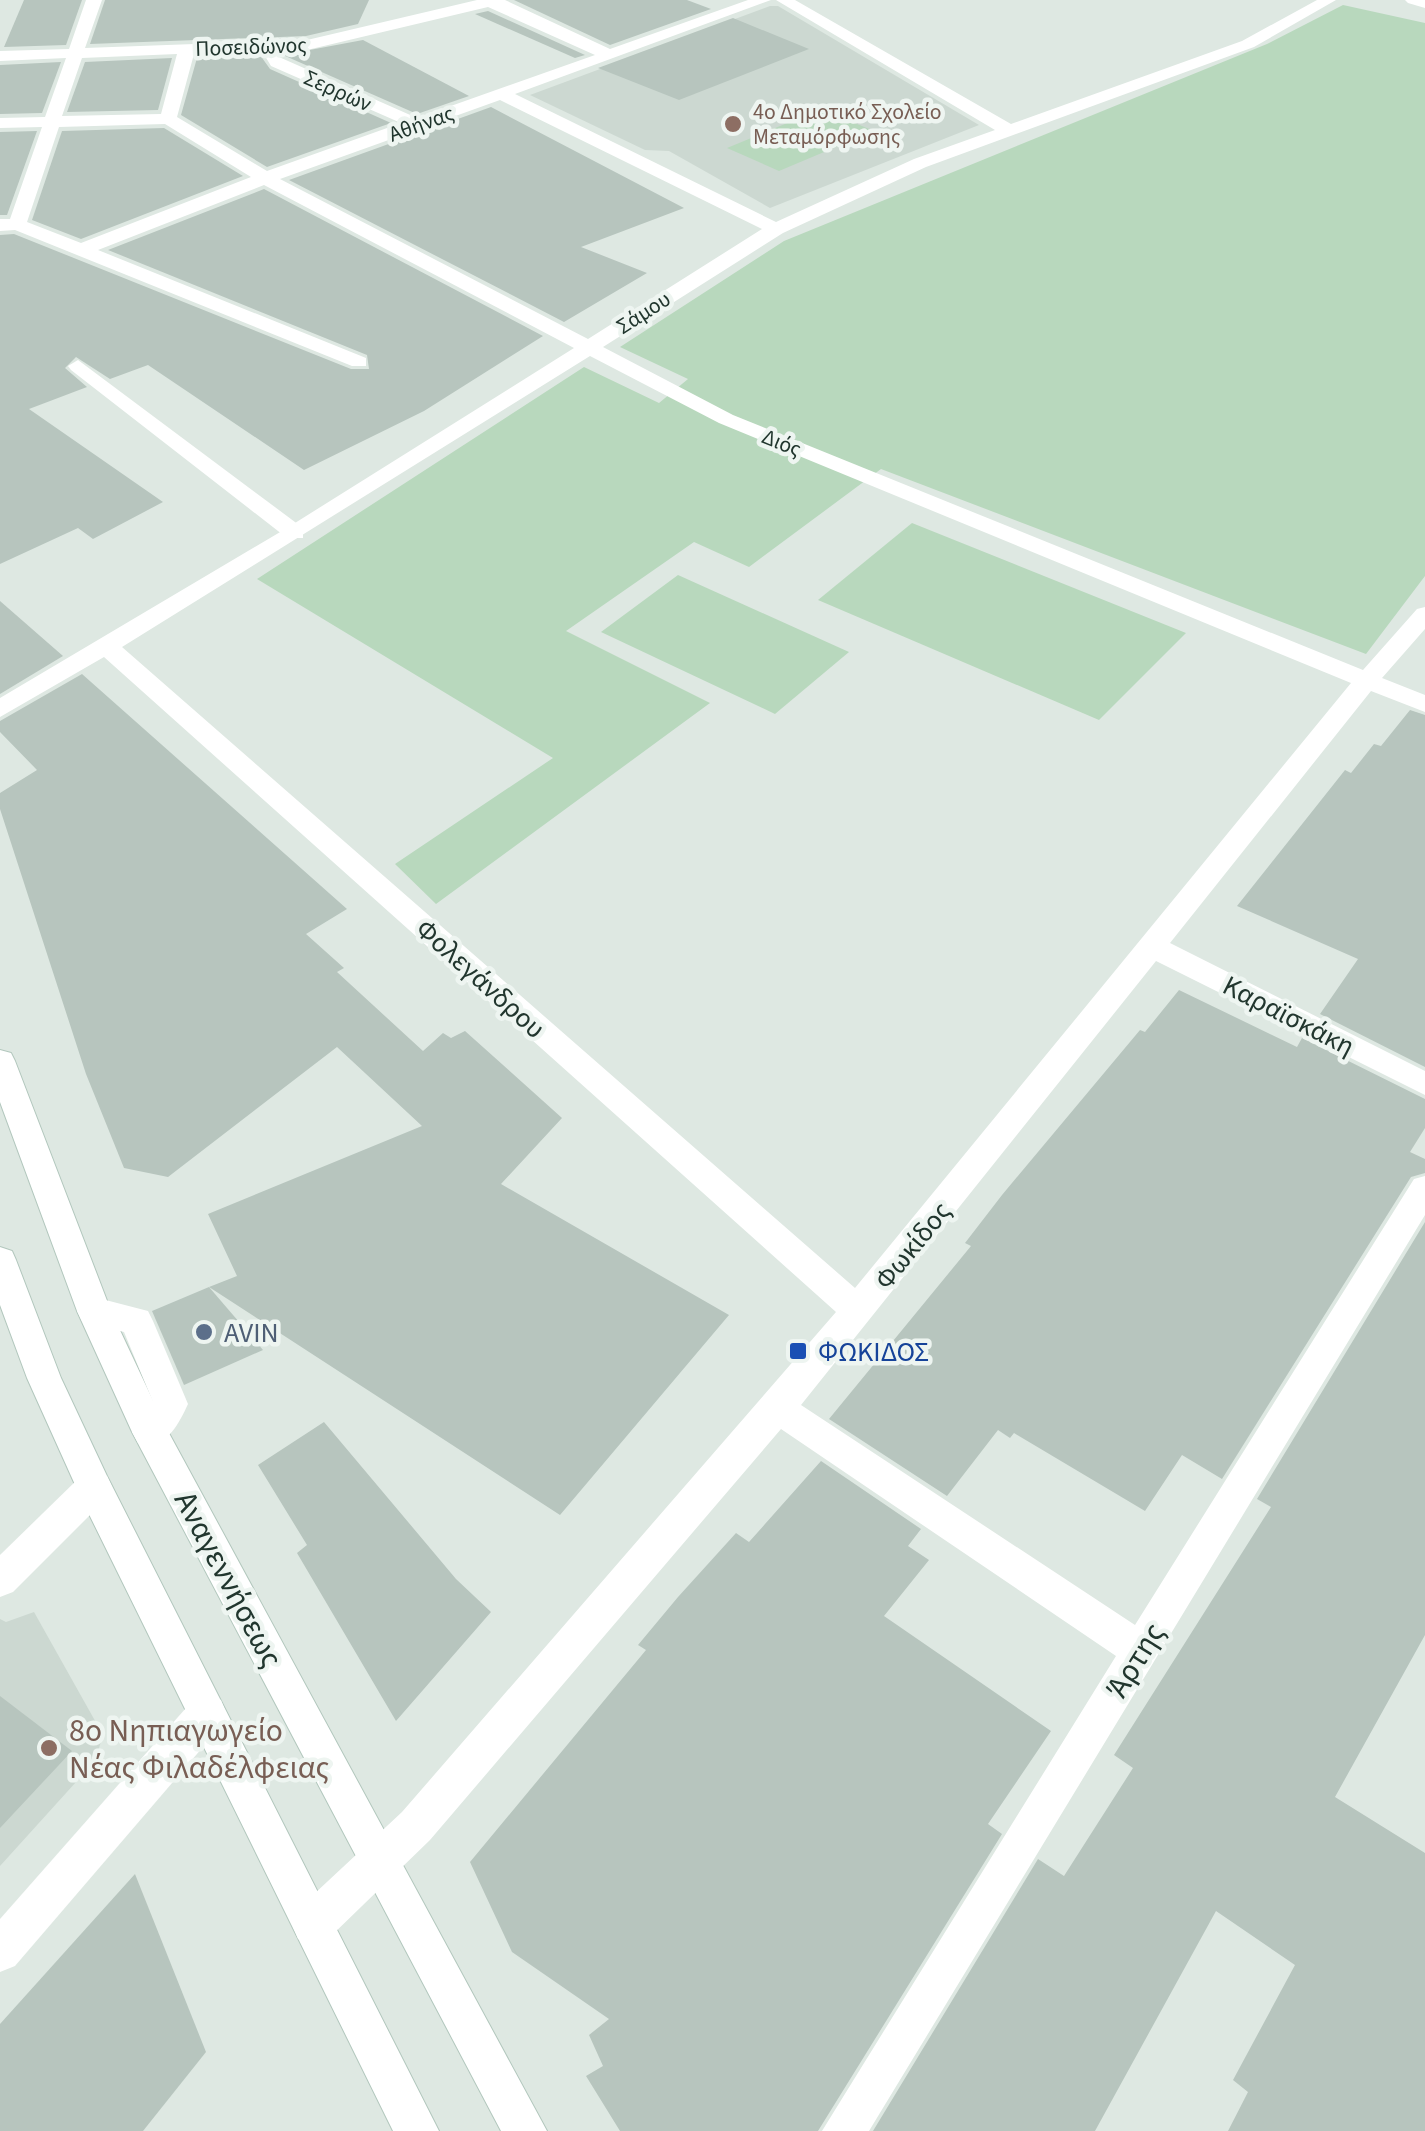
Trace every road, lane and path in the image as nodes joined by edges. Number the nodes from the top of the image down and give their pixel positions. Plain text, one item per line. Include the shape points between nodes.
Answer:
1 (763, 0) edge
2 (784, 0) edge
3 (1328, 0) edge
4 (1413, 0) edge
5 (89, 1) edge
6 (491, 1) edge
7 (1425, 2) edge
8 (270, 47) junction
9 (188, 49) junction
10 (79, 53) junction
11 (0, 56) edge
12 (609, 56) junction
13 (500, 94) junction
14 (168, 119) junction
15 (56, 121) junction
16 (0, 123) edge
17 (416, 124) junction
18 (1008, 130) junction
19 (265, 178) junction
20 (8, 224) edge
21 (776, 228) junction
22 (81, 250) junction
23 (586, 350) junction
24 (360, 362) dead end
25 (78, 366) dead end
26 (295, 533) junction
27 (1425, 614) edge
28 (105, 646) junction
29 (1366, 681) junction
30 (1425, 704) edge
31 (0, 709) edge
32 (1152, 947) junction
33 (3, 1084) edge
34 (1425, 1084) edge
35 (1425, 1188) edge
36 (0, 1260) edge
37 (858, 1312) junction
38 (778, 1408) junction
39 (94, 1487) junction
40 (0, 1580) edge
41 (1141, 1650) junction
42 (207, 1713) junction
43 (380, 1860) junction
44 (313, 1924) junction
45 (0, 1951) edge
46 (417, 2131) edge
47 (525, 2131) edge
48 (844, 2131) edge

1 - 12 street, Αθήνας
2 - 18 street
3 - 18 street, Σάμου via 1248,44
4 - 7 street
5 - 10 street
6 - 8 street, Ποσειδώνος via 332,42
6 - 12 street
8 - 9 street, Ποσειδώνος
8 - 17 street, Σερρών via 277,63
9 - 10 street, Ποσειδώνος
9 - 14 street
10 - 11 street, Ποσειδώνος
10 - 15 street
12 - 13 street, Αθήνας
13 - 17 street, Αθήνας
13 - 21 street
14 - 15 street
14 - 19 street, Διός
15 - 16 street
15 - 20 street
17 - 19 street, Αθήνας
18 - 21 street, Σάμου
19 - 22 street, Αθήνας
19 - 23 street, Διός
20 - 22 street
21 - 23 street, Σάμου
22 - 24 street
23 - 26 street, Σάμου
23 - 29 street, Διός via 726,420
25 - 26 street
26 - 28 street, Σάμου
27 - 29 street, Φωκίδος
28 - 31 street, Σάμου
28 - 37 street, Φολεγάνδρου
29 - 30 street, Διός
29 - 32 street, Φωκίδος
32 - 34 street, Καραϊσκάκη
32 - 37 street, Φωκίδος
33 - 43 street, Αναγεννήσεως via 150,1432
35 - 41 street, Άρτης
36 - 39 street
37 - 38 street, Φωκίδος
38 - 41 street
38 - 43 street, Φωκίδος
39 - 40 street
39 - 42 street
41 - 48 street, Άρτης
42 - 44 street
42 - 45 street
43 - 44 street, Φωκίδος
43 - 47 street, Αναγεννήσεως
44 - 46 street

